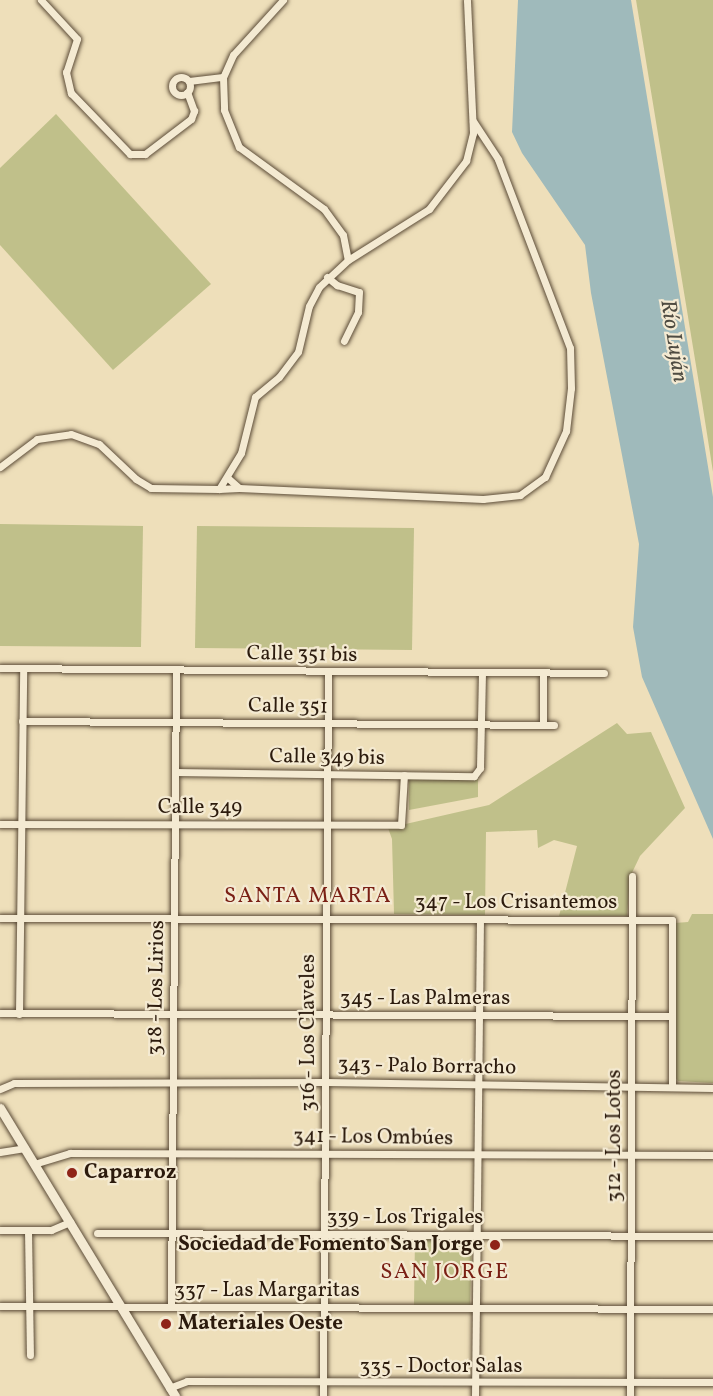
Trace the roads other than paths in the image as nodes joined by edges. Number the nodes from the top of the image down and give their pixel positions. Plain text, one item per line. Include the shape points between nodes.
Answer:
1 (41, 0) edge
2 (283, 0) edge
3 (467, 0) edge
4 (223, 77) junction
5 (189, 81) junction
6 (188, 92) junction
7 (472, 121) junction
8 (348, 260) junction
9 (327, 277) junction
10 (344, 341) dead end
11 (0, 467) edge
12 (229, 479) junction
13 (239, 488) junction
14 (219, 489) junction
15 (0, 668) edge
16 (23, 668) junction
17 (176, 670) junction
18 (328, 671) junction
19 (482, 674) junction
20 (543, 674) junction
21 (604, 674) dead end
22 (22, 721) junction
23 (176, 722) junction
24 (327, 725) junction
25 (481, 725) junction
26 (543, 725) junction
27 (554, 725) dead end
28 (175, 772) junction
29 (327, 774) junction
30 (404, 775) junction
31 (0, 824) edge
32 (21, 825) junction
33 (175, 825) junction
34 (327, 825) junction
35 (632, 876) dead end
36 (0, 918) edge
37 (20, 918) junction
38 (174, 919) junction
39 (327, 920) junction
40 (480, 920) junction
41 (631, 920) junction
42 (0, 1013) edge
43 (19, 1014) junction
44 (173, 1014) junction
45 (326, 1015) junction
46 (479, 1015) junction
47 (632, 1015) junction
48 (671, 1016) junction
49 (325, 1083) junction
50 (172, 1084) junction
51 (479, 1084) junction
52 (632, 1085) junction
53 (672, 1086) junction
54 (712, 1087) edge
55 (0, 1089) edge
56 (0, 1108) edge
57 (25, 1148) junction
58 (0, 1152) edge
59 (172, 1154) junction
60 (325, 1154) junction
61 (632, 1154) junction
62 (713, 1155) edge
63 (478, 1156) junction
64 (34, 1164) junction
65 (70, 1222) junction
66 (0, 1230) edge
67 (28, 1230) junction
68 (172, 1232) junction
69 (97, 1233) dead end
70 (324, 1234) junction
71 (478, 1235) junction
72 (631, 1235) junction
73 (713, 1236) edge
74 (0, 1306) edge
75 (30, 1306) junction
76 (121, 1306) junction
77 (171, 1306) junction
78 (324, 1307) junction
79 (630, 1308) junction
80 (476, 1309) junction
81 (713, 1309) edge
82 (30, 1355) dead end
83 (323, 1382) junction
84 (713, 1382) edge
85 (630, 1383) junction
86 (475, 1384) junction
87 (172, 1392) edge
88 (323, 1396) edge
89 (475, 1396) edge
90 (630, 1396) edge

1 - 6 street via 77,39 66,72 71,93 130,154 145,154 191,119 194,111
2 - 4 street via 242,42
3 - 7 street
4 - 5 street
4 - 8 street via 224,110 239,147 324,208 343,235
5 - 6 street
5 - 6 street via 178,78 172,87 180,95
7 - 8 street via 466,161 446,191 417,218
7 - 13 street via 498,159 570,348 568,417 554,462 532,488 506,498
8 - 9 street
9 - 10 street via 359,292 358,312
9 - 12 street via 313,296 298,352 279,377 255,398 246,439
11 - 14 street via 37,438 71,434 99,444 151,488
12 - 13 street
12 - 14 street
13 - 14 street
15 - 16 street, Calle 351 bis
16 - 17 street, Calle 351 bis
16 - 22 street
17 - 18 street, Calle 351 bis
17 - 23 street, 318 - Los Lirios
18 - 19 street, Calle 351 bis
18 - 24 street, 316 - Los Claveles
19 - 20 street, Calle 351 bis
19 - 25 street
20 - 21 street, Calle 351 bis
20 - 26 street
22 - 23 street, Calle 351
22 - 32 street
23 - 24 street, Calle 351
23 - 28 street, 318 - Los Lirios
24 - 25 street, Calle 351
24 - 29 street, 316 - Los Claveles
25 - 26 street, Calle 351
25 - 30 street, Calle 349 bis via 478,774
26 - 27 street, Calle 351
28 - 29 street, Calle 349 bis
28 - 33 street, 318 - Los Lirios
29 - 30 street, Calle 349 bis
29 - 34 street, 316 - Los Claveles
30 - 34 street, Calle 349 via 401,825
31 - 32 street, Calle 349
32 - 33 street, Calle 349
32 - 37 street
33 - 34 street, Calle 349
33 - 38 street, 318 - Los Lirios
34 - 39 street, 316 - Los Claveles
35 - 41 street, 312 - Los Lotos
36 - 37 street, 347 - Los Crisantemos
37 - 38 street, 347 - Los Crisantemos
37 - 43 street
38 - 39 street, 347 - Los Crisantemos
38 - 44 street, 318 - Los Lirios
39 - 40 street, 347 - Los Crisantemos
39 - 45 street, 316 - Los Claveles
40 - 41 street, 347 - Los Crisantemos
40 - 46 street
41 - 47 street, 312 - Los Lotos
41 - 48 street, 347 - Los Crisantemos via 672,920
42 - 43 street, 345 - Las Palmeras
43 - 44 street, 345 - Las Palmeras
44 - 45 street, 345 - Las Palmeras
44 - 50 street, 318 - Los Lirios
45 - 46 street, 345 - Las Palmeras
45 - 49 street, 316 - Los Claveles
46 - 47 street, 345 - Las Palmeras
46 - 51 street
47 - 48 street, 345 - Las Palmeras
47 - 52 street, 312 - Los Lotos
48 - 53 street
49 - 50 street, 343 - Palo Borracho
49 - 51 street, 343 - Palo Borracho
49 - 60 street, 316 - Los Claveles
50 - 55 street, 343 - Palo Borracho via 14,1083
50 - 59 street, 318 - Los Lirios
51 - 52 street, 343 - Palo Borracho
51 - 63 street
52 - 53 street, 343 - Palo Borracho
52 - 61 street, 312 - Los Lotos
53 - 54 street, 343 - Palo Borracho
56 - 57 main road
57 - 58 street
57 - 64 main road
59 - 60 street, 341 - Los Ombúes
59 - 64 street, 341 - Los Ombúes via 64,1153
59 - 68 street, 318 - Los Lirios
60 - 63 street, 341 - Los Ombúes
60 - 70 street, 316 - Los Claveles
61 - 62 street, 341 - Los Ombúes
61 - 63 street, 341 - Los Ombúes
61 - 72 street, 312 - Los Lotos
63 - 71 street
64 - 65 main road
65 - 67 street via 51,1230
65 - 76 main road
66 - 67 street
67 - 75 street
68 - 69 street, 339 - Los Trigales
68 - 70 street, 339 - Los Trigales
68 - 77 street, 318 - Los Lirios
70 - 71 street, 339 - Los Trigales
70 - 78 street, 316 - Los Claveles
71 - 72 street, 339 - Los Trigales
71 - 80 street
72 - 73 street, 339 - Los Trigales
72 - 79 street, 312 - Los Lotos
74 - 75 street, 337 - Las Margaritas
75 - 76 street, 337 - Las Margaritas
75 - 82 street
76 - 77 street, 337 - Las Margaritas
76 - 87 main road
77 - 78 street, 337 - Las Margaritas
78 - 80 street, 337 - Las Margaritas
78 - 83 street, 316 - Los Claveles
79 - 80 street, 337 - Las Margaritas
79 - 81 street, 337 - Las Margaritas
79 - 85 street, 312 - Los Lotos
80 - 86 street
83 - 86 street, 335 - Doctor Salas
83 - 87 street, 335 - Doctor Salas via 187,1381
83 - 88 street, 316 - Los Claveles
84 - 85 street, 335 - Doctor Salas
85 - 86 street, 335 - Doctor Salas
85 - 90 street, 312 - Los Lotos
86 - 89 street

